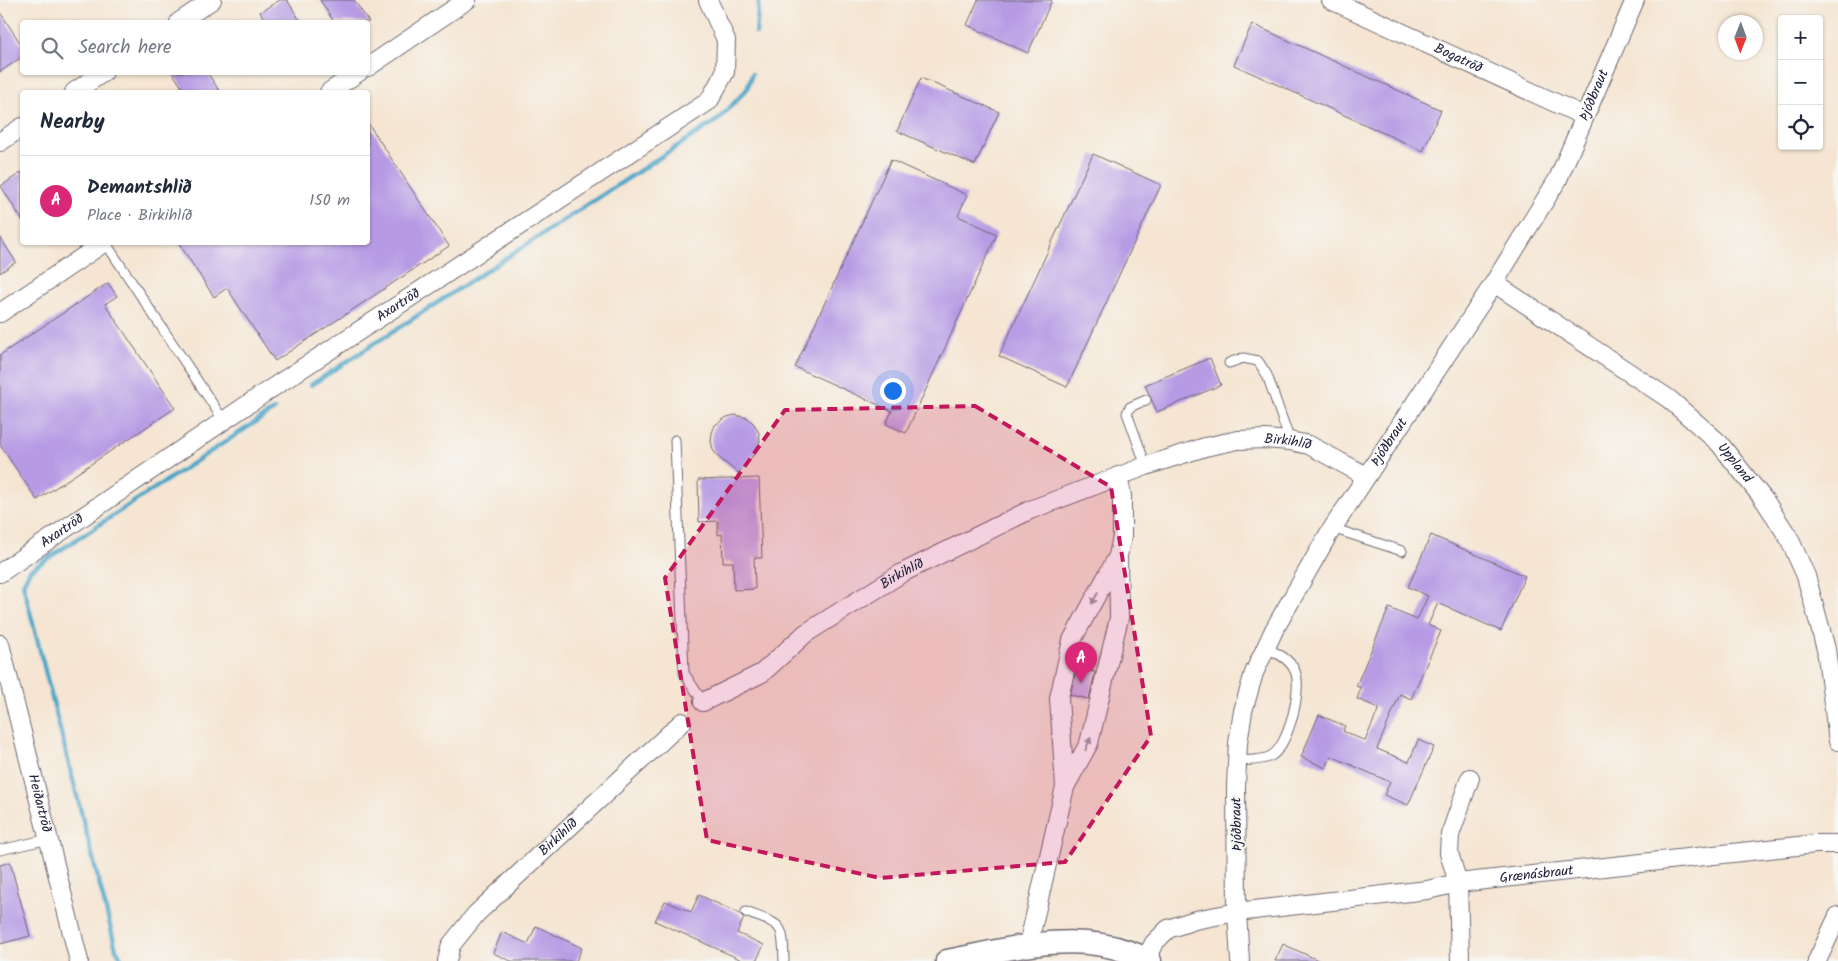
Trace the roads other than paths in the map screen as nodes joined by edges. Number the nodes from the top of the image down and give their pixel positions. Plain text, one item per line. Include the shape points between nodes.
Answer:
1 (212, 0) edge
2 (467, 0) edge
3 (708, 0) edge
4 (1331, 0) edge
5 (1636, 0) edge
6 (181, 20) edge
7 (370, 65) edge
8 (100, 75) edge
9 (354, 75) edge
10 (77, 90) edge
11 (332, 90) edge
12 (1584, 116) junction
13 (20, 127) edge
14 (0, 142) edge
15 (101, 245) edge
16 (107, 245) edge
17 (1494, 283) junction
18 (0, 313) edge
19 (1229, 363) dead end
20 (1146, 400) dead end
21 (224, 421) junction
22 (675, 440) dead end
23 (1290, 440) junction
24 (1146, 466) junction
25 (1118, 476) junction
26 (1366, 476) junction
27 (1332, 528) junction
28 (1402, 551) dead end
29 (1118, 556) junction
30 (0, 573) edge
31 (0, 644) edge
32 (1266, 648) junction
33 (703, 702) joint
34 (682, 722) dead end
35 (1838, 741) edge
36 (1237, 761) junction
37 (1470, 778) dead end
38 (1065, 787) junction
39 (48, 839) junction
40 (1838, 844) edge
41 (0, 850) edge
42 (1458, 883) junction
43 (746, 912) dead end
44 (1237, 912) junction
45 (1838, 916) edge
46 (1028, 946) junction
47 (1148, 960) edge
48 (79, 961) edge
49 (447, 961) edge
50 (784, 961) edge
51 (947, 961) edge
52 (1240, 961) edge
53 (1460, 961) edge
54 (1817, 961) edge

1 - 6 street
2 - 7 street
3 - 21 street, Axartröð via 726,40 725,72 709,102
4 - 12 street, Bogatröð
5 - 12 street, Þjóðbraut
8 - 10 street
9 - 11 street
12 - 17 street, Þjóðbraut via 1558,179
13 - 14 street
15 - 18 street
16 - 21 lane
17 - 26 street, Þjóðbraut
17 - 35 street, Uppland via 1668,400 1719,443 1765,501 1789,538 1806,576 1826,649
19 - 23 lane via 1243,358 1258,361 1267,375
20 - 24 lane via 1130,407 1127,413
21 - 30 street, Axartröð
22 - 33 lane via 684,673
23 - 24 street, Birkihlíð via 1238,440
23 - 26 street, Birkihlíð via 1309,445
24 - 25 street, Birkihlíð
25 - 29 street via 1122,495 1122,536
25 - 33 street, Birkihlíð via 1030,510 902,573 806,633 762,672
26 - 27 street, Þjóðbraut
27 - 28 lane
27 - 32 street, Þjóðbraut
38 -> 29 street via 1090,743 1119,618
29 -> 38 street via 1072,640 1068,656 1059,698
31 - 39 street, Heiðartröð
32 - 36 street, Þjóðbraut via 1254,673 1243,711
32 - 36 lane via 1290,662 1295,670 1298,682 1296,706 1276,752 1262,759
34 - 49 street, Birkihlíð via 476,914 451,945
36 - 44 street, Þjóðbraut
37 - 42 street via 1450,835 1450,853
38 - 46 street
39 - 41 lane
39 - 48 street, Heiðartröð
40 - 42 street, Grænásbraut
42 - 44 street, Grænásbraut via 1427,890
42 - 53 street
43 - 50 lane via 777,924 783,934
44 - 47 street, Grænásbraut via 1168,929 1154,943
44 - 52 street
45 - 54 street
46 - 47 street, Grænásbraut via 1080,942 1116,948
46 - 51 street, Grænásbraut

